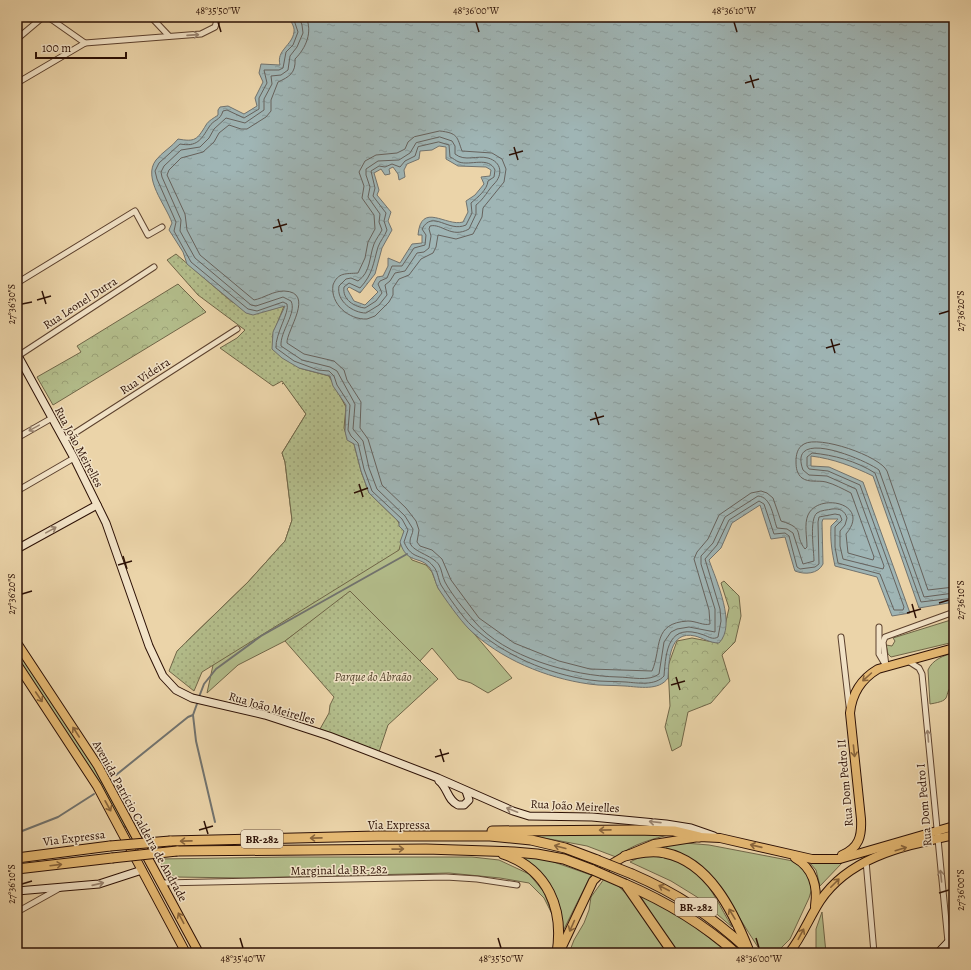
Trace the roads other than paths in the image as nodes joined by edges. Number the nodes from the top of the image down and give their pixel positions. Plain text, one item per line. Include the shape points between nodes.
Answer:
1 (43, 17) edge
2 (151, 17) edge
3 (218, 17) edge
4 (51, 18) edge
5 (169, 36) junction
6 (17, 39) edge
7 (85, 43) junction
8 (17, 83) edge
9 (162, 227) dead end
10 (154, 267) dead end
11 (17, 283) edge
12 (238, 329) dead end
13 (18, 359) edge
14 (52, 418) junction
15 (17, 438) edge
16 (64, 440) junction
17 (74, 458) junction
18 (17, 491) edge
19 (97, 505) junction
20 (17, 549) edge
21 (954, 612) edge
22 (879, 627) dead end
23 (841, 637) dead end
24 (17, 643) edge
25 (954, 648) edge
26 (907, 660) junction
27 (17, 664) edge
28 (886, 666) junction
29 (847, 689) junction
30 (854, 695) junction
31 (850, 713) junction
32 (438, 778) junction
33 (466, 791) junction
34 (954, 826) edge
35 (937, 830) junction
36 (443, 836) junction
37 (954, 836) edge
38 (699, 837) junction
39 (720, 838) junction
40 (937, 839) junction
41 (496, 851) junction
42 (791, 855) junction
43 (625, 856) junction
44 (17, 858) edge
45 (831, 859) junction
46 (866, 860) junction
47 (17, 869) edge
48 (142, 870) junction
49 (149, 883) junction
50 (162, 883) junction
51 (517, 884) dead end
52 (625, 884) junction
53 (60, 888) junction
54 (17, 891) edge
55 (17, 912) edge
56 (812, 915) junction
57 (954, 936) edge
58 (948, 942) junction
59 (750, 952) edge
60 (186, 953) edge
61 (199, 953) edge
62 (558, 953) edge
63 (673, 953) edge
64 (736, 953) edge
65 (789, 953) edge
66 (874, 953) edge
67 (938, 953) edge
68 (954, 953) edge

1 - 6 street
2 - 5 street
5 -> 3 street via 206,33 215,27
4 - 7 street
5 - 7 street
7 - 8 street
9 - 11 street via 148,235 135,211
10 - 13 street, Rua Leonel Dutra
12 - 16 street, Rua Videira
13 - 14 main road, Rua João Meirelles
14 -> 15 street
14 - 16 main road, Rua João Meirelles
16 - 17 main road, Rua João Meirelles
17 - 18 street
17 - 19 main road, Rua João Meirelles
20 -> 19 main road
19 - 32 main road, Rua João Meirelles via 114,542 137,614 163,676 176,690 192,698 300,726
21 - 28 street via 884,637
22 - 28 street via 879,654
23 - 29 street, Rua Dom Pedro II
50 -> 24 main road, Avenida Patrício Caldeira de Andrade via 98,766
25 - 26 main road
26 - 28 main road
35 -> 26 street, Rua Dom Pedro I via 922,674
27 -> 48 main road, Avenida Patrício Caldeira de Andrade via 89,772
28 -> 30 main road via 870,674
29 - 30 street
29 - 31 street, Rua Dom Pedro II
30 - 31 main road
31 -> 45 main road, Rua Dom Pedro II via 861,836 856,846
32 - 33 main road, Rua João Meirelles
32 - 33 main road via 444,784 449,799 458,805 464,805 469,800
39 -> 33 main road, Rua João Meirelles via 691,828 666,824 592,817 529,816
34 - 35 main road
35 - 40 street, Rua Dom Pedro I
35 - 45 main road via 848,857
38 -> 36 highway via 674,831 635,830 486,832
36 -> 44 highway, Via Expressa / BR-282, bridge via 170,842 110,846
59 -> 36 highway, Via Expressa / BR-282, bridge via 694,905 664,888 597,860 565,848 531,840 490,836
37 - 40 main road
38 - 39 main road
38 - 43 main road via 654,844
42 -> 39 main road
46 -> 40 main road
58 -> 40 street, Rua Dom Pedro I
47 -> 41 highway, Via Expressa / BR-282, bridge via 177,852 426,849
41 - 52 highway, Via Expressa / BR-282, bridge via 537,854 564,860
41 - 62 highway via 523,864 537,874 546,885 557,913
42 - 45 main road
42 - 56 main road via 805,865 814,880 816,898
59 -> 43 highway via 727,906 697,868 665,853 651,851
43 -> 62 main road via 608,866 593,881
56 -> 46 main road via 835,883
46 - 66 street
48 - 49 main road, Avenida Patrício Caldeira de Andrade
53 -> 48 main road via 99,884
49 - 50 main road
49 - 60 main road, Avenida Patrício Caldeira de Andrade
50 - 51 street, Marginal da BR-282 via 446,877
61 -> 50 main road, Avenida Patrício Caldeira de Andrade
52 - 63 highway
52 - 64 highway, Via Expressa / BR-282 via 688,915
53 - 54 main road
53 - 55 street
65 -> 56 main road
57 - 58 main road
58 - 67 main road
58 - 68 street, Rua Dom Pedro I

